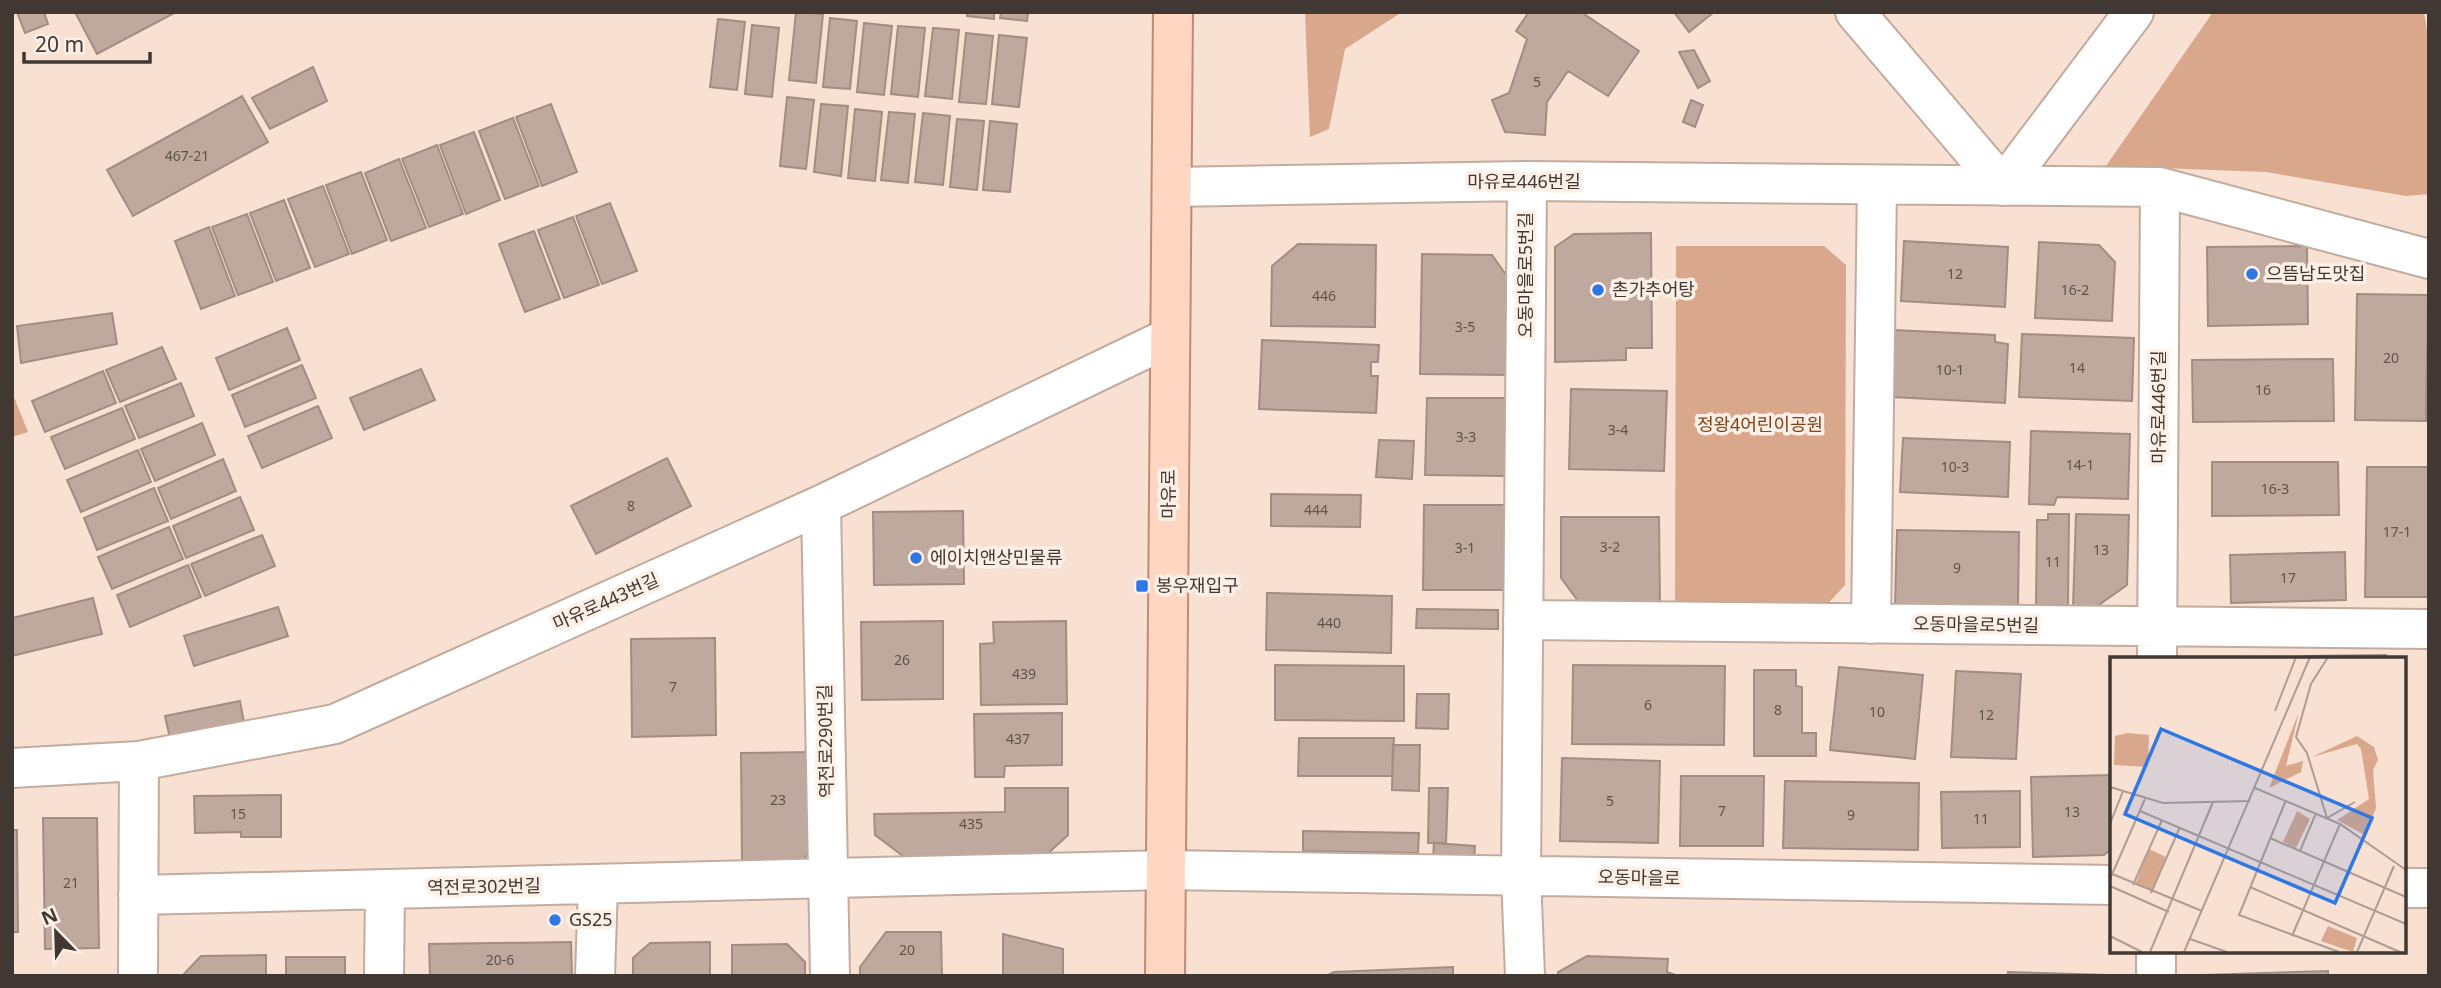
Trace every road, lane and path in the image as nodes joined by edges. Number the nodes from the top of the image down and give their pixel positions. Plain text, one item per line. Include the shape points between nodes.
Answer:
1 (1173, 12) edge
2 (1855, 12) edge
3 (2134, 12) edge
4 (1527, 181) junction
5 (1877, 185) junction
6 (2003, 186) junction
7 (1172, 187) junction
8 (2160, 187) junction
9 (2429, 259) edge
10 (1170, 337) junction
11 (821, 505) junction
12 (1524, 620) junction
13 (1871, 624) junction
14 (2429, 629) edge
15 (2157, 643) edge
16 (139, 761) junction
17 (12, 768) edge
18 (1166, 870) junction
19 (1521, 876) junction
20 (829, 878) junction
21 (598, 884) junction
22 (2110, 885) edge
23 (2406, 888) edge
24 (2429, 888) edge
25 (385, 889) junction
26 (138, 895) junction
27 (2156, 953) edge
28 (138, 976) edge
29 (384, 976) edge
30 (595, 976) edge
31 (830, 976) edge
32 (1165, 976) edge
33 (1525, 976) edge
34 (2156, 976) edge

1 - 7 main road, 마유로
2 - 6 street
3 - 6 street
4 - 5 street, 마유로446번길
4 - 7 street, 마유로446번길
4 - 12 street, 오동마을로5번길
5 - 6 street, 마유로446번길
5 - 13 street
6 - 8 street, 마유로446번길
7 - 10 main road, 마유로
8 - 9 street, 마유로446번길
8 - 15 street, 마유로446번길
10 - 11 street, 마유로443번길
10 - 18 main road, 마유로
11 - 16 street, 마유로443번길 via 335,724
11 - 20 street, 역전로290번길
12 - 13 street, 오동마을로5번길
12 - 19 street, 오동마을로5번길
13 - 15 street, 오동마을로5번길
14 - 15 street, 오동마을로5번길
16 - 17 street, 마유로443번길
16 - 26 street
18 - 19 street, 오동마을로
18 - 20 street, 오동마을로
18 - 32 main road, 마유로
19 - 22 street, 오동마을로
19 - 33 street, 오동마을로5번길
20 - 21 street, 역전로302번길
20 - 31 street, 역전로290번길
21 - 25 street, 역전로302번길
21 - 30 street
23 - 24 street
25 - 26 street, 역전로302번길
25 - 29 street
26 - 28 street
27 - 34 street

